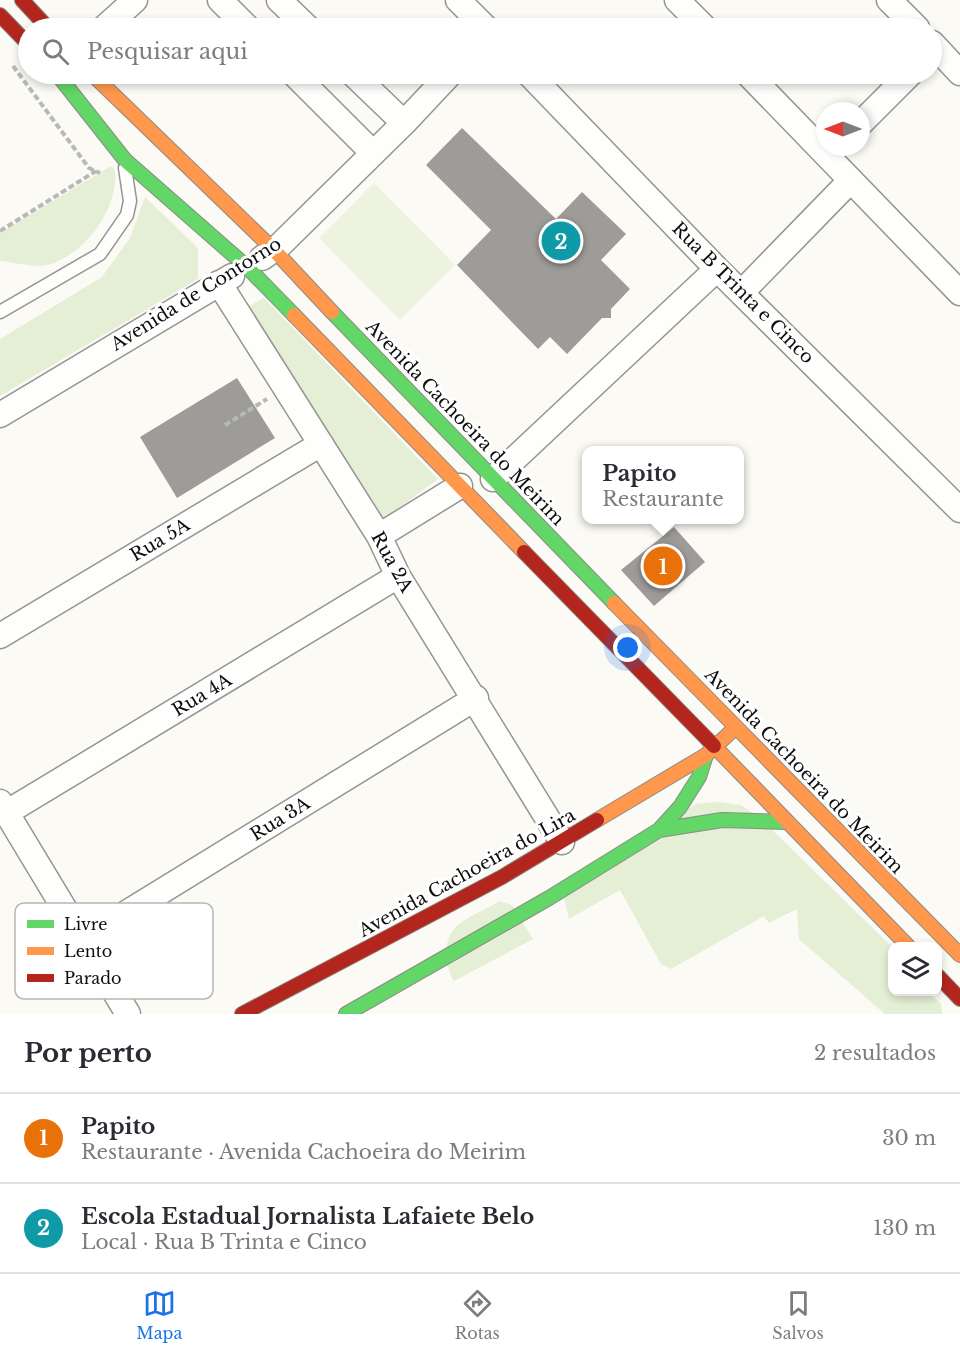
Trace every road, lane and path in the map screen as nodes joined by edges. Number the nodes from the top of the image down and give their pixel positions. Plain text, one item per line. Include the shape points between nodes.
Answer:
1 (22, 0) edge
2 (135, 0) edge
3 (220, 0) edge
4 (279, 0) edge
5 (458, 0) edge
6 (677, 0) edge
7 (889, 0) edge
8 (0, 15) edge
9 (39, 18) edge
10 (115, 18) edge
11 (238, 18) edge
12 (298, 18) edge
13 (476, 18) edge
14 (695, 18) edge
15 (907, 18) edge
16 (18, 34) edge
17 (942, 55) edge
18 (959, 71) edge
19 (65, 84) edge
20 (102, 84) edge
21 (304, 84) edge
22 (363, 84) edge
23 (441, 84) edge
24 (539, 84) edge
25 (759, 84) edge
26 (900, 84) edge
27 (870, 114) edge
28 (404, 123) junction
29 (816, 136) edge
30 (373, 153) junction
31 (835, 156) edge
32 (125, 160) junction
33 (99, 169) dead end
34 (850, 181) junction
35 (0, 231) edge
36 (274, 250) junction
37 (247, 267) junction
38 (717, 269) junction
39 (219, 283) junction
40 (742, 292) junction
41 (960, 293) edge
42 (0, 312) edge
43 (287, 387) junction
44 (0, 415) edge
45 (225, 425) dead end
46 (321, 444) junction
47 (493, 479) junction
48 (460, 486) junction
49 (960, 510) edge
50 (379, 536) junction
51 (398, 576) junction
52 (0, 636) edge
53 (476, 698) junction
54 (736, 727) junction
55 (710, 750) junction
56 (649, 789) junction
57 (3, 808) edge
58 (786, 822) junction
59 (662, 826) junction
60 (562, 842) junction
61 (62, 903) edge
62 (143, 903) edge
63 (904, 942) edge
64 (960, 955) edge
65 (942, 980) edge
66 (119, 999) edge
67 (960, 999) edge
68 (128, 1014) edge
69 (242, 1014) edge
70 (346, 1014) edge

1 - 9 street
2 - 10 street
3 - 11 street
4 - 12 street
5 - 13 street
6 - 14 street
7 - 15 street
8 - 16 street
17 - 18 street
19 - 32 street
20 - 36 street, Avenida Cachoeira do Meirim
21 - 30 street
22 - 28 street
23 - 28 street, Avenida de Contorno
24 - 38 street, Rua B Trinta e Cinco
25 - 29 street
26 - 27 street
28 - 30 street, Avenida de Contorno
30 - 36 street, Avenida de Contorno
31 - 34 street
32 - 37 street
32 - 42 lane via 130,201 127,215 100,254
33 - 35 path
34 - 40 street
34 - 41 street
36 - 37 street, Avenida de Contorno
36 - 47 street, Avenida Cachoeira do Meirim
37 - 39 street, Avenida de Contorno
37 - 48 street
38 - 40 street, Rua B Trinta e Cinco
38 - 47 street
39 - 43 street, Rua 2A
39 - 44 street, Avenida de Contorno
40 - 49 street, Rua B Trinta e Cinco
43 - 45 path
43 - 46 street, Rua 2A
46 - 50 street, Rua 2A
46 - 52 street, Rua 5A
47 - 54 street, Avenida Cachoeira do Meirim
48 - 50 street
48 - 55 street
50 - 51 street, Rua 2A
51 - 53 street, Rua 2A
51 - 57 street, Rua 4A
53 - 60 street, Rua 2A
53 - 62 street, Rua 3A
54 - 55 street, Avenida Cachoeira do Lira
54 - 64 street, Avenida Cachoeira do Meirim
55 - 56 street, Avenida Cachoeira do Lira
55 - 58 street
55 - 59 street, Avenida Cachoeira do Lira via 699,777
56 - 59 street via 667,796 668,816
56 - 60 street, Avenida Cachoeira do Lira
57 - 61 street
58 - 59 street via 733,818
58 - 63 street
59 - 70 street, Avenida Cachoeira do Lira via 549,898
60 - 69 street, Avenida Cachoeira do Lira via 454,904
65 - 67 street
66 - 68 street

